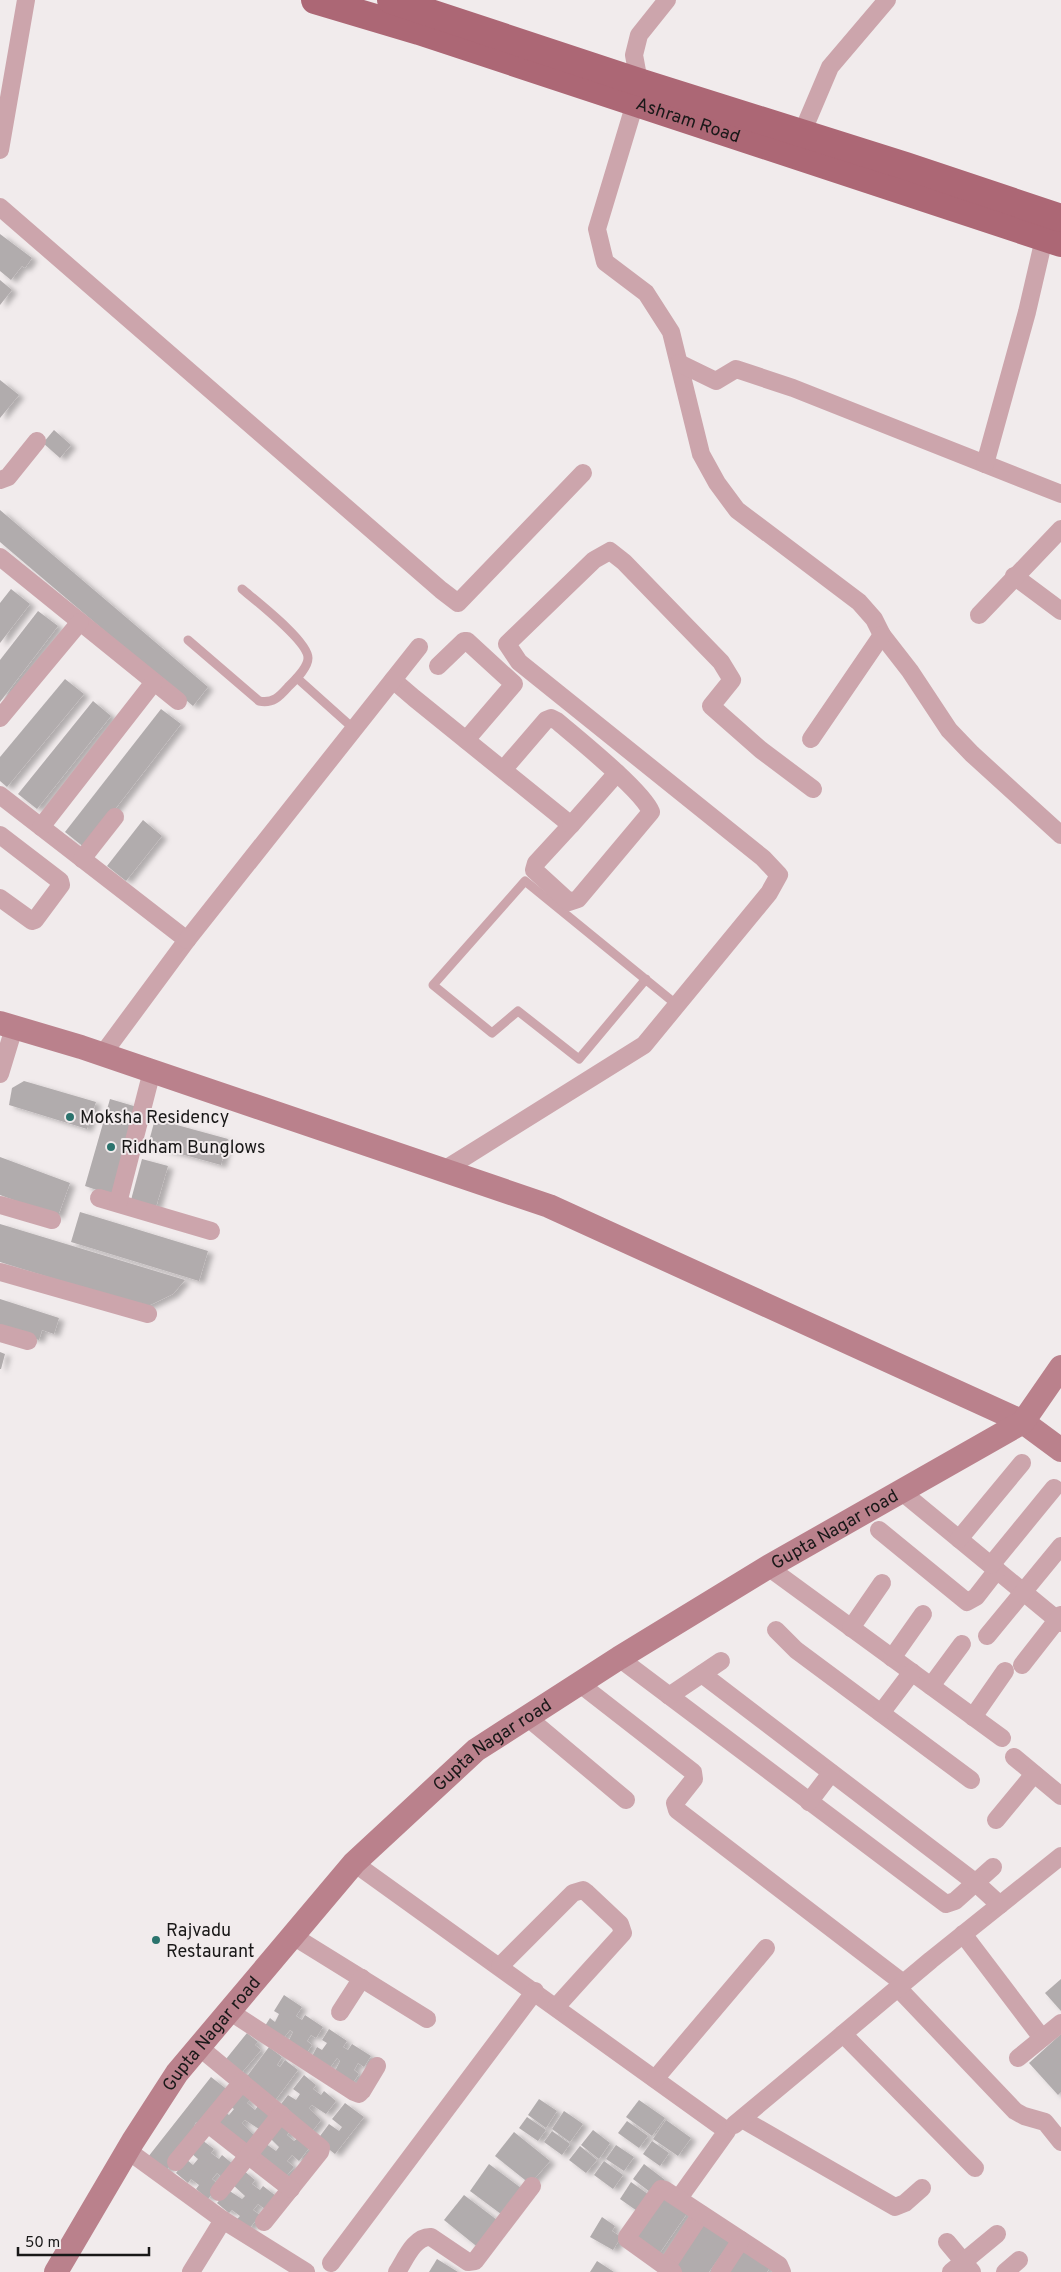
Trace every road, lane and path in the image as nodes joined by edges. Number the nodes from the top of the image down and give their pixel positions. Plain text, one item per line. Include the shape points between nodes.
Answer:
1 (26, 0) edge
2 (315, 0) edge
3 (391, 0) edge
4 (667, 0) edge
5 (887, 0) edge
6 (637, 93) junction
7 (802, 133) junction
8 (0, 150) edge
9 (0, 208) edge
10 (1054, 228) edge
11 (679, 363) junction
12 (37, 441) dead end
13 (985, 464) junction
14 (583, 473) dead end
15 (0, 480) edge
16 (1061, 494) edge
17 (1061, 529) edge
18 (3, 565) edge
19 (1014, 576) junction
20 (242, 589) dead end
21 (1061, 611) edge
22 (979, 615) dead end
23 (80, 622) junction
24 (882, 635) junction
25 (188, 640) dead end
26 (419, 646) dead end
27 (438, 666) dead end
28 (296, 678) junction
29 (392, 680) junction
30 (154, 682) junction
31 (178, 701) dead end
32 (0, 718) edge
33 (354, 729) junction
34 (811, 739) dead end
35 (466, 740) junction
36 (503, 770) junction
37 (617, 773) junction
38 (813, 789) dead end
39 (0, 796) edge
40 (115, 817) dead end
41 (571, 825) junction
42 (41, 827) junction
43 (0, 835) edge
44 (1061, 835) edge
45 (82, 859) junction
46 (0, 898) edge
47 (187, 940) junction
48 (646, 979) junction
49 (677, 1005) junction
50 (7, 1026) edge
51 (102, 1054) junction
52 (152, 1071) junction
53 (0, 1074) edge
54 (444, 1170) junction
55 (99, 1198) dead end
56 (118, 1203) junction
57 (0, 1205) edge
58 (52, 1220) dead end
59 (211, 1231) dead end
60 (0, 1272) edge
61 (148, 1314) dead end
62 (0, 1333) edge
63 (28, 1341) dead end
64 (1061, 1367) edge
65 (1023, 1422) junction
66 (1061, 1450) edge
67 (1022, 1462) dead end
68 (1054, 1488) dead end
69 (902, 1492) junction
70 (879, 1530) dead end
71 (959, 1539) junction
72 (1061, 1546) edge
73 (768, 1567) junction
74 (994, 1568) junction
75 (882, 1583) dead end
76 (1023, 1592) junction
77 (923, 1614) dead end
78 (1060, 1620) edge
79 (851, 1628) junction
80 (776, 1630) dead end
81 (987, 1636) dead end
82 (962, 1644) dead end
83 (619, 1658) junction
84 (892, 1658) junction
85 (721, 1661) dead end
86 (1022, 1665) dead end
87 (1005, 1671) dead end
88 (912, 1672) junction
89 (702, 1674) junction
90 (580, 1684) junction
91 (931, 1686) junction
92 (669, 1696) junction
93 (881, 1713) junction
94 (527, 1717) junction
95 (973, 1717) junction
96 (1002, 1738) dead end
97 (1014, 1757) dead end
98 (831, 1773) junction
99 (1034, 1774) junction
100 (971, 1780) dead end
101 (1061, 1796) edge
102 (626, 1800) dead end
103 (809, 1802) junction
104 (996, 1820) dead end
105 (1061, 1856) edge
106 (354, 1863) junction
107 (993, 1867) dead end
108 (976, 1883) junction
109 (1000, 1905) junction
110 (963, 1934) junction
111 (293, 1936) junction
112 (766, 1948) dead end
113 (500, 1966) junction
114 (362, 1978) junction
115 (900, 1986) junction
116 (535, 1991) junction
117 (556, 2007) junction
118 (229, 2011) junction
119 (340, 2012) dead end
120 (427, 2019) dead end
121 (1061, 2023) edge
122 (843, 2034) junction
123 (1042, 2038) junction
124 (199, 2047) junction
125 (1018, 2058) dead end
126 (377, 2066) dead end
127 (655, 2079) junction
128 (242, 2082) junction
129 (281, 2114) junction
130 (742, 2119) junction
131 (208, 2124) junction
132 (727, 2131) junction
133 (1061, 2142) edge
134 (127, 2150) junction
135 (248, 2155) junction
136 (176, 2162) dead end
137 (975, 2168) dead end
138 (532, 2186) dead end
139 (922, 2188) dead end
140 (291, 2189) junction
141 (219, 2192) dead end
142 (678, 2198) junction
143 (701, 2214) junction
144 (223, 2220) junction
145 (264, 2222) dead end
146 (997, 2234) dead end
147 (741, 2240) junction
148 (947, 2242) dead end
149 (1019, 2260) dead end
150 (331, 2263) dead end
151 (962, 2268) edge
152 (670, 2270) edge
153 (56, 2272) edge
154 (191, 2272) edge
155 (306, 2272) edge
156 (397, 2272) edge
157 (720, 2272) edge
158 (782, 2272) edge
159 (1005, 2272) edge

1 - 8 street
2 - 6 main road, Ashram Road
3 - 6 main road, Ashram Road
4 - 6 street via 640,35 634,55
5 - 7 street via 830,67
6 - 7 main road, Ashram Road
6 - 10 main road, Ashram Road
6 - 11 street via 597,229 605,262 646,294 671,332
7 - 10 main road, Ashram Road
9 - 14 street via 458,603
10 - 13 street
11 - 13 street via 716,381 736,369 793,388
11 - 24 street via 701,454 737,510 860,602
12 - 15 street via 8,477
13 - 16 street
17 - 19 street
18 - 23 street
19 - 21 street
19 - 22 street
20 - 28 lane via 306,651 307,663
23 - 30 street
23 - 32 street
24 - 34 street
24 - 44 street via 949,730
25 - 28 lane via 259,700 266,702 278,697
26 - 29 street
27 - 35 street via 467,641 514,684
28 - 33 lane
29 - 33 street
29 - 35 street
30 - 31 street
30 - 42 street
33 - 47 street
35 - 36 street
36 - 37 street via 551,718
36 - 41 street
37 - 41 street
37 - 41 street via 650,812 578,899 569,902 534,870 536,863
38 - 49 street via 760,750 711,706 732,680 721,662 610,551 594,560 508,644 519,662 763,858 779,875 768,894
39 - 42 street
40 - 45 street
42 - 45 street
43 - 46 street via 61,885 32,921
45 - 47 street
47 - 51 street
48 - 48 lane via 525,881 433,985 492,1033 518,1011 579,1059
48 - 49 lane
49 - 54 street via 644,1045
50 - 51 street
50 - 53 street
51 - 52 street
52 - 54 street
52 - 56 street
54 - 65 street via 549,1206
55 - 56 street
56 - 59 street
57 - 58 street
60 - 61 street
62 - 63 street
64 - 65 street, Gupta Nagar road
65 - 66 street
65 - 69 street, Gupta Nagar road
67 - 71 street
68 - 74 street
69 - 71 street
69 - 73 street, Gupta Nagar road
70 - 74 street via 967,1602 976,1597
71 - 74 street
72 - 76 street
73 - 79 street
73 - 83 street, Gupta Nagar road
74 - 76 street
75 - 79 street
76 - 78 street
76 - 81 street
77 - 84 street
78 - 86 street
79 - 84 street
80 - 93 street via 796,1650
82 - 91 street
83 - 90 street, Gupta Nagar road
83 - 92 street
84 - 88 street
85 - 89 street
87 - 95 street
88 - 91 street
88 - 93 street
89 - 92 street
89 - 98 street
90 - 94 street, Gupta Nagar road
90 - 115 street via 693,1772 694,1778 675,1803 677,1810
91 - 95 street
92 - 103 street
93 - 100 street
94 - 102 street
94 - 106 street, Gupta Nagar road via 476,1750
95 - 96 street
97 - 99 street
98 - 103 street
98 - 108 street
99 - 101 street
99 - 104 street
103 - 108 street via 946,1904 955,1901
105 - 109 street
106 - 111 street, Gupta Nagar road
106 - 113 street
107 - 108 street
108 - 109 street
109 - 110 street
110 - 115 street
110 - 123 street
111 - 114 street
111 - 118 street, Gupta Nagar road
112 - 127 street
113 - 116 street
113 - 117 street via 573,1893 583,1890 620,1924 623,1933
114 - 119 street
114 - 120 street
115 - 122 street
115 - 133 street via 1016,2111 1046,2122
116 - 117 street
116 - 150 street
117 - 127 street
118 - 124 street, Gupta Nagar road
118 - 126 street via 359,2094
121 - 123 street
122 - 130 street
122 - 137 street
123 - 125 street
124 - 128 street
124 - 134 street, Gupta Nagar road via 177,2073
127 - 132 street
128 - 129 street
128 - 131 street
129 - 135 street
129 - 140 street via 320,2148
130 - 132 street
130 - 139 street via 895,2207
131 - 135 street
131 - 136 street
132 - 142 street
134 - 144 street
134 - 153 street, Gupta Nagar road
135 - 140 street
135 - 141 street
138 - 156 street via 475,2261 468,2262 431,2237 425,2237 418,2241
140 - 145 street
142 - 143 street
142 - 152 street via 659,2190 627,2237 629,2242
143 - 147 street
143 - 152 street
144 - 154 street
144 - 155 street
146 - 151 street
147 - 157 street
147 - 158 street via 779,2265
148 - 151 street
149 - 159 street

